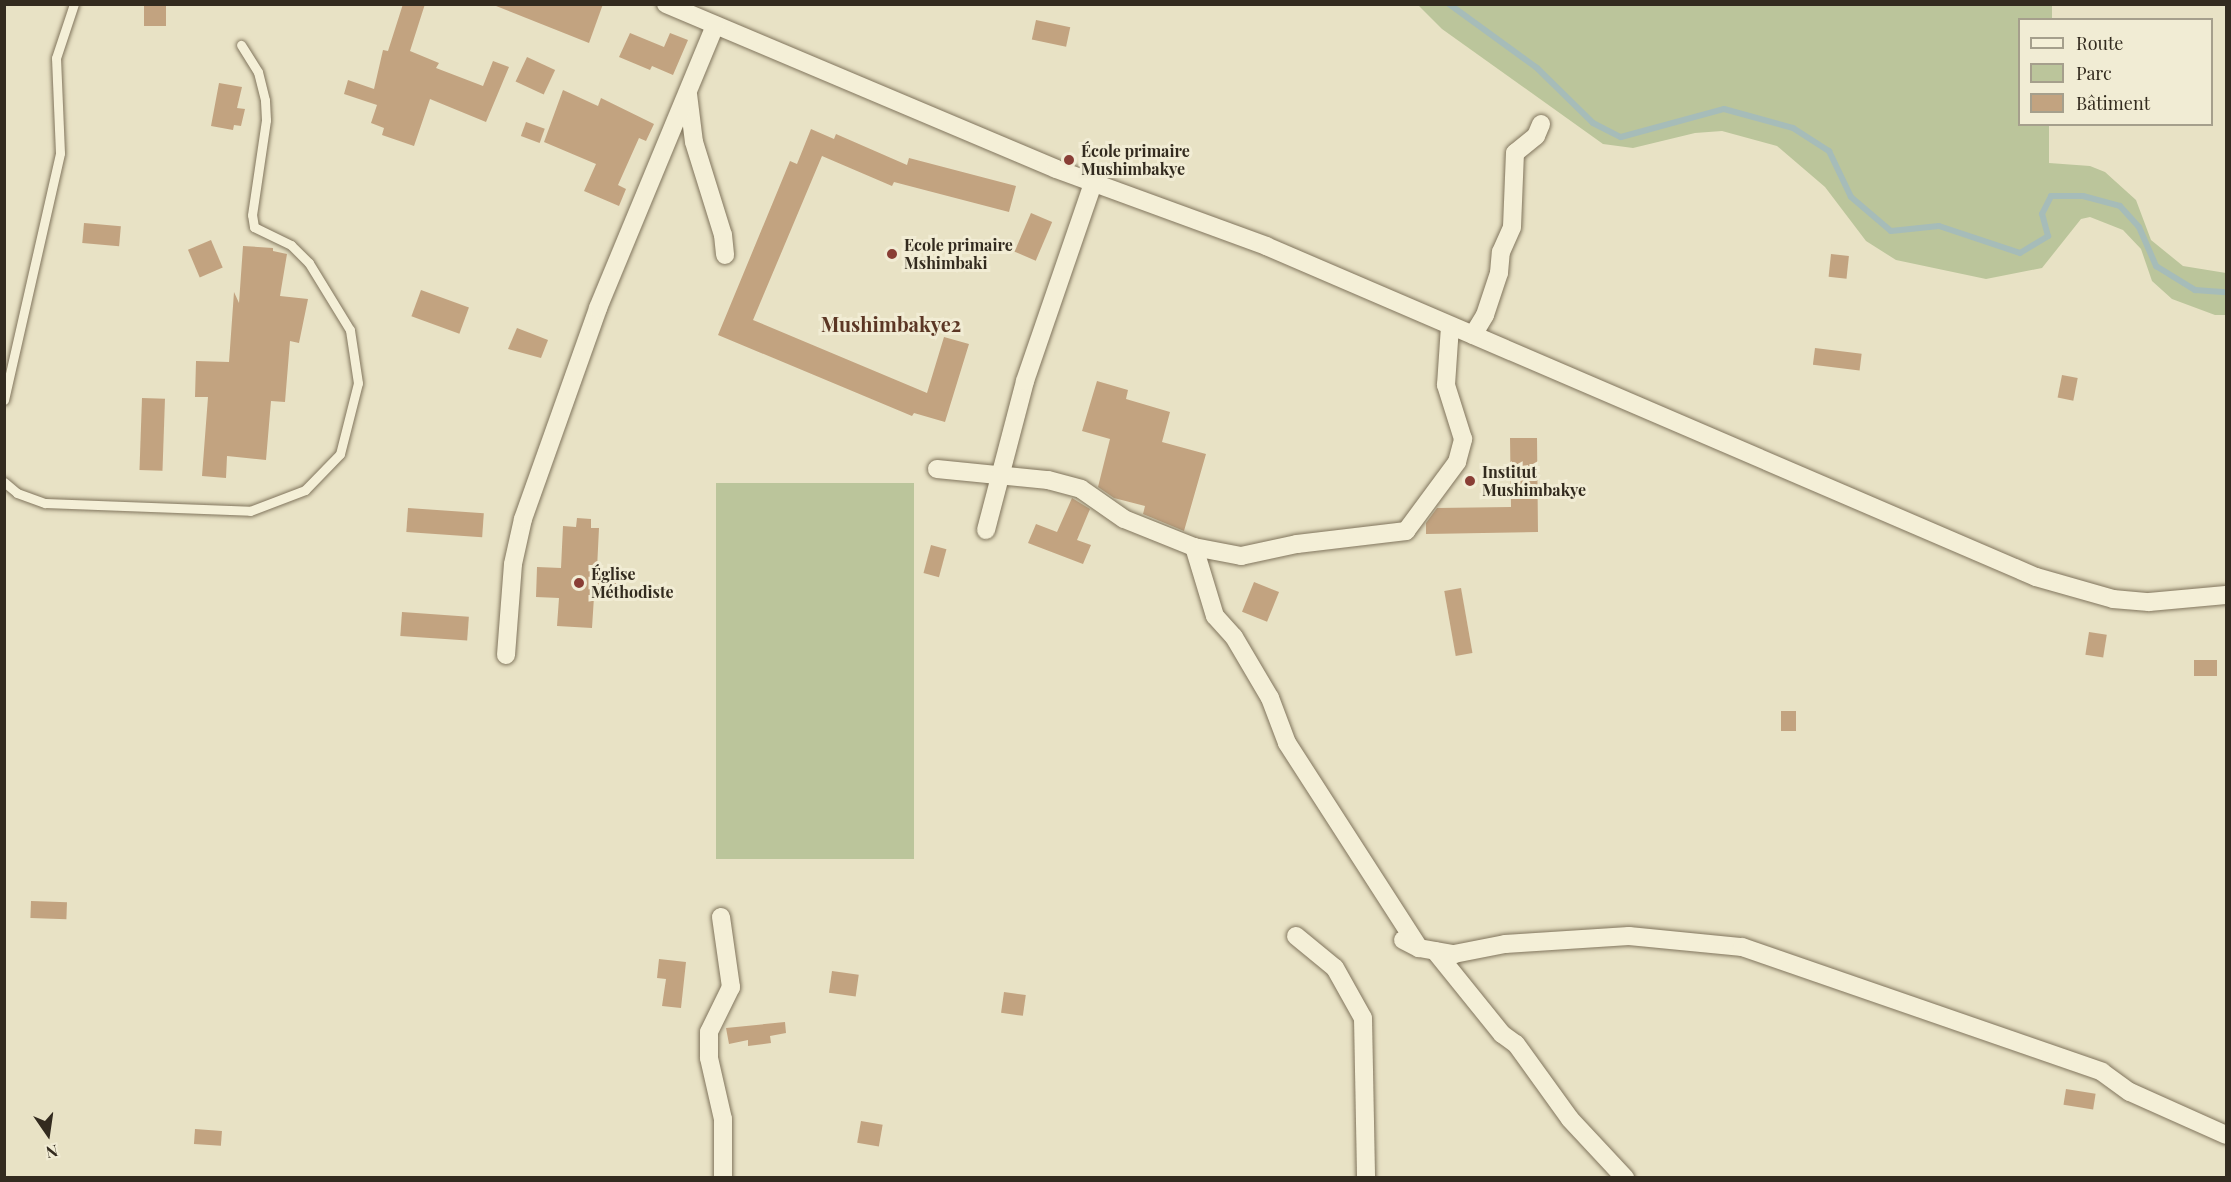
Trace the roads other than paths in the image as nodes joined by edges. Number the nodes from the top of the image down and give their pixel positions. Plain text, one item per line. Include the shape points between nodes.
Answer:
1 (74, 4) edge
2 (666, 4) edge
3 (715, 25) junction
4 (241, 45) dead end
5 (688, 92) junction
6 (1541, 124) dead end
7 (1094, 181) junction
8 (725, 255) dead end
9 (1450, 326) junction
10 (1473, 335) junction
11 (4, 400) edge
12 (937, 469) dead end
13 (1001, 476) junction
14 (4, 482) edge
15 (986, 530) dead end
16 (1194, 547) junction
17 (2226, 595) edge
18 (507, 655) dead end
19 (721, 917) dead end
20 (1296, 936) dead end
21 (1402, 940) dead end
22 (1427, 949) junction
23 (2226, 1135) edge
24 (723, 1178) edge
25 (1366, 1178) edge
26 (1625, 1178) edge

1 - 11 lane via 56,58 60,153
2 - 3 street
3 - 5 street
3 - 7 street
4 - 14 lane via 258,72 265,100 254,226 291,245 309,263 351,330 358,383 340,454 305,490 250,511 45,503 17,493
5 - 8 street via 694,142 723,235
5 - 18 street via 598,308 523,519 513,564
6 - 10 street via 1536,136 1515,153 1512,227 1501,252 1499,273 1485,315
7 - 9 street via 1266,246
7 - 13 street via 1025,381
9 - 10 street
9 - 16 street via 1446,385 1462,439 1457,462 1406,531 1298,544 1241,556
10 - 17 street via 2065,588 2149,602
12 - 13 street
13 - 15 street
13 - 16 street via 1048,480 1081,489 1124,519
16 - 22 street via 1215,616 1234,637 1270,698 1287,743
19 - 24 street via 731,987 709,1032 709,1058 723,1119
20 - 25 street via 1335,968 1363,1018
21 - 22 street
22 - 23 street via 1454,954 1505,944 1629,936 1742,948 2102,1072 2130,1092
22 - 26 street via 1502,1034 1516,1044 1570,1119

